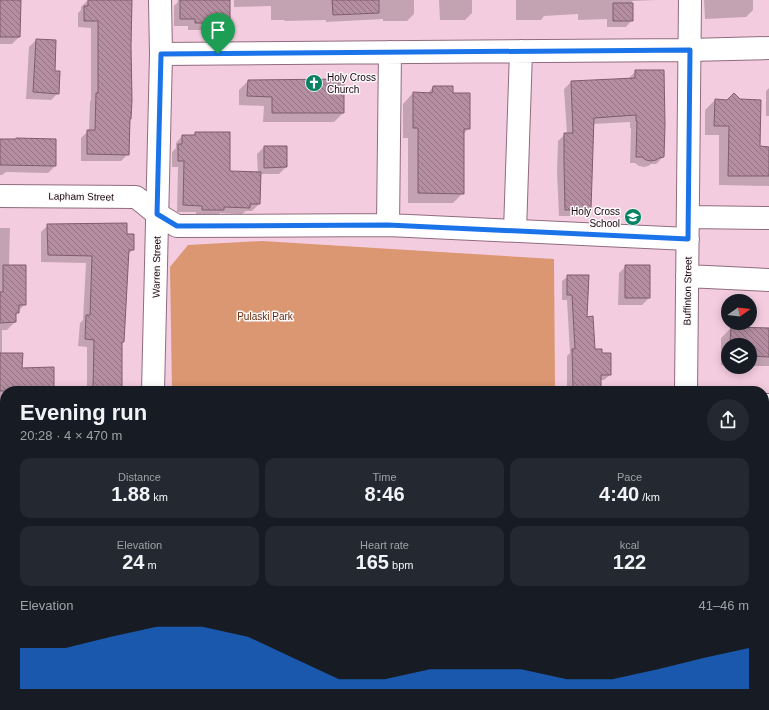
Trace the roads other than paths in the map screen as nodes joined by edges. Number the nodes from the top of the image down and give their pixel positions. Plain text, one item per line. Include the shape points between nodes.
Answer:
1 (160, 0) edge
2 (690, 0) edge
3 (769, 48) edge
4 (690, 50) junction
5 (521, 51) junction
6 (390, 52) junction
7 (161, 54) junction
8 (0, 196) edge
9 (157, 214) junction
10 (688, 217) junction
11 (769, 218) edge
12 (388, 225) junction
13 (515, 231) junction
14 (688, 239) junction
15 (687, 276) junction
16 (769, 280) edge
17 (153, 386) edge
18 (686, 386) edge

1 - 7 street, Warren Street
2 - 4 street, Buffinton Street
3 - 4 street
4 - 5 street
4 - 10 street, Buffinton Street
5 - 6 street
5 - 13 street
6 - 7 street
6 - 12 street
7 - 9 street, Warren Street
8 - 9 street, Lapham Street via 136,197
9 - 12 street, Lapham Street via 177,226
9 - 17 street, Warren Street
10 - 11 street
10 - 14 street, Buffinton Street
12 - 13 street, Lapham Street
13 - 14 street, Lapham Street
14 - 15 street, Buffinton Street
15 - 16 street
15 - 18 street, Buffinton Street

